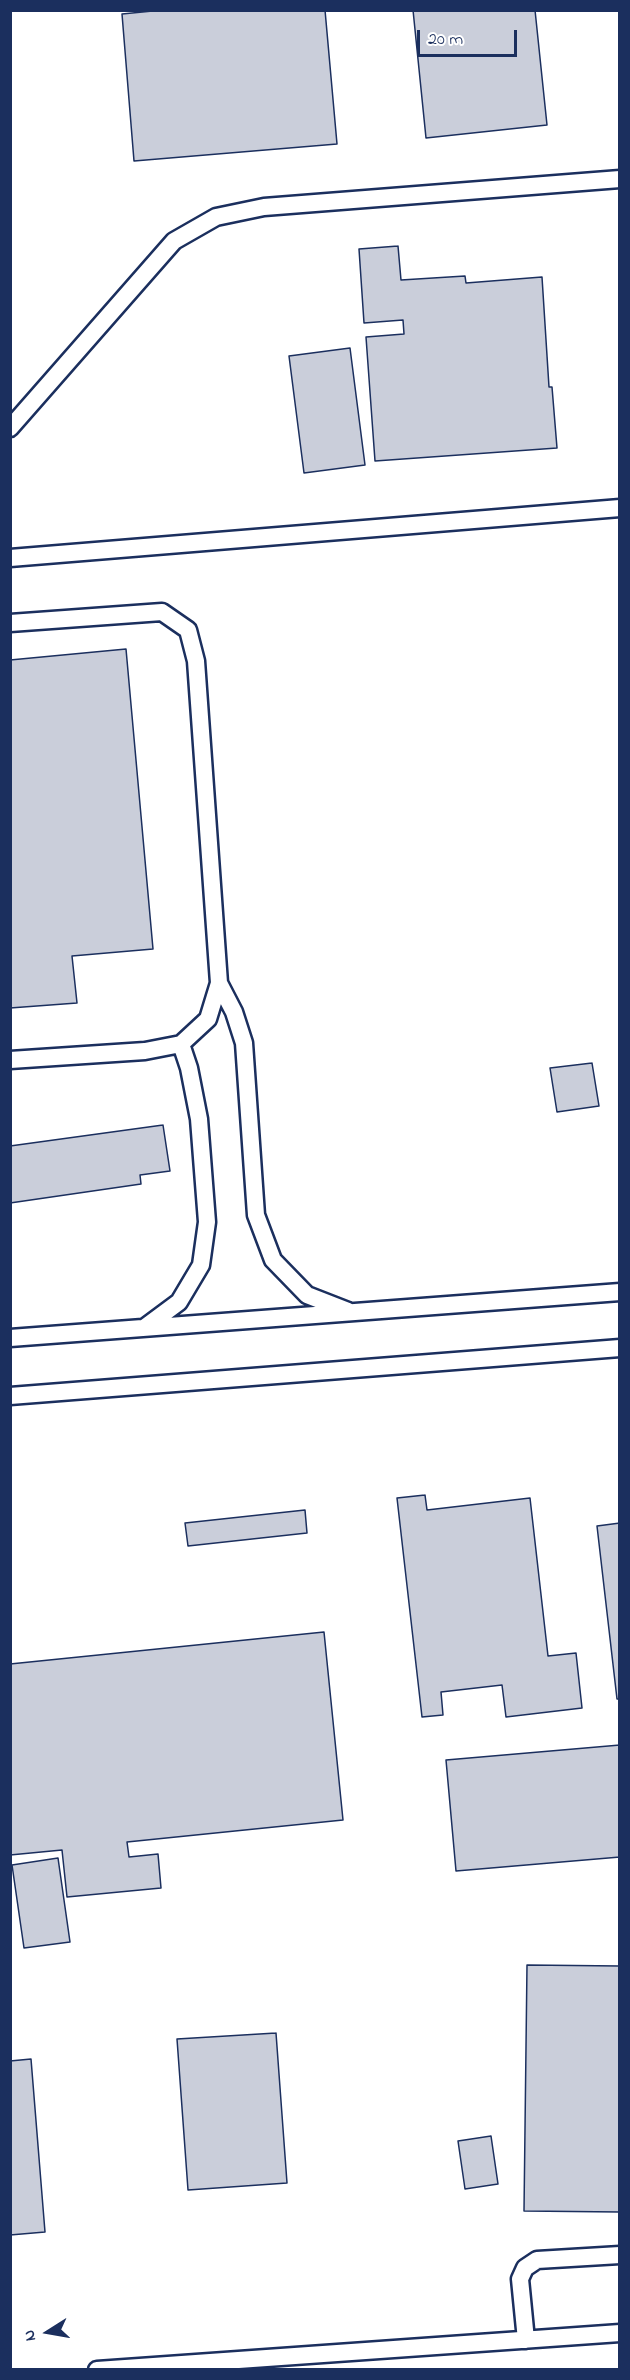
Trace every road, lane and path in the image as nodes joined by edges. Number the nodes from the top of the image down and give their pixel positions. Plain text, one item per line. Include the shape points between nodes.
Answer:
1 (620, 179) edge
2 (10, 428) edge
3 (620, 508) edge
4 (10, 558) edge
5 (10, 623) edge
6 (219, 983) junction
7 (181, 1044) junction
8 (10, 1060) edge
9 (620, 1292) edge
10 (351, 1312) junction
11 (144, 1328) junction
12 (10, 1338) edge
13 (620, 1348) edge
14 (10, 1396) edge
15 (620, 2255) edge
16 (620, 2333) edge
17 (526, 2340) junction
18 (97, 2370) edge

1 - 2 lane via 264,207 216,217 174,241
3 - 4 lane
5 - 6 lane via 162,612 188,630 196,661
6 - 7 lane via 208,1019
6 - 10 lane via 244,1043 256,1215 273,1260 307,1294
7 - 8 lane via 145,1051
7 - 11 lane via 199,1119 207,1222 201,1265 179,1302
9 - 10 lane
10 - 11 lane
11 - 12 lane
13 - 14 lane
15 - 17 lane via 537,2260 525,2268 520,2278
16 - 17 lane
17 - 18 lane

